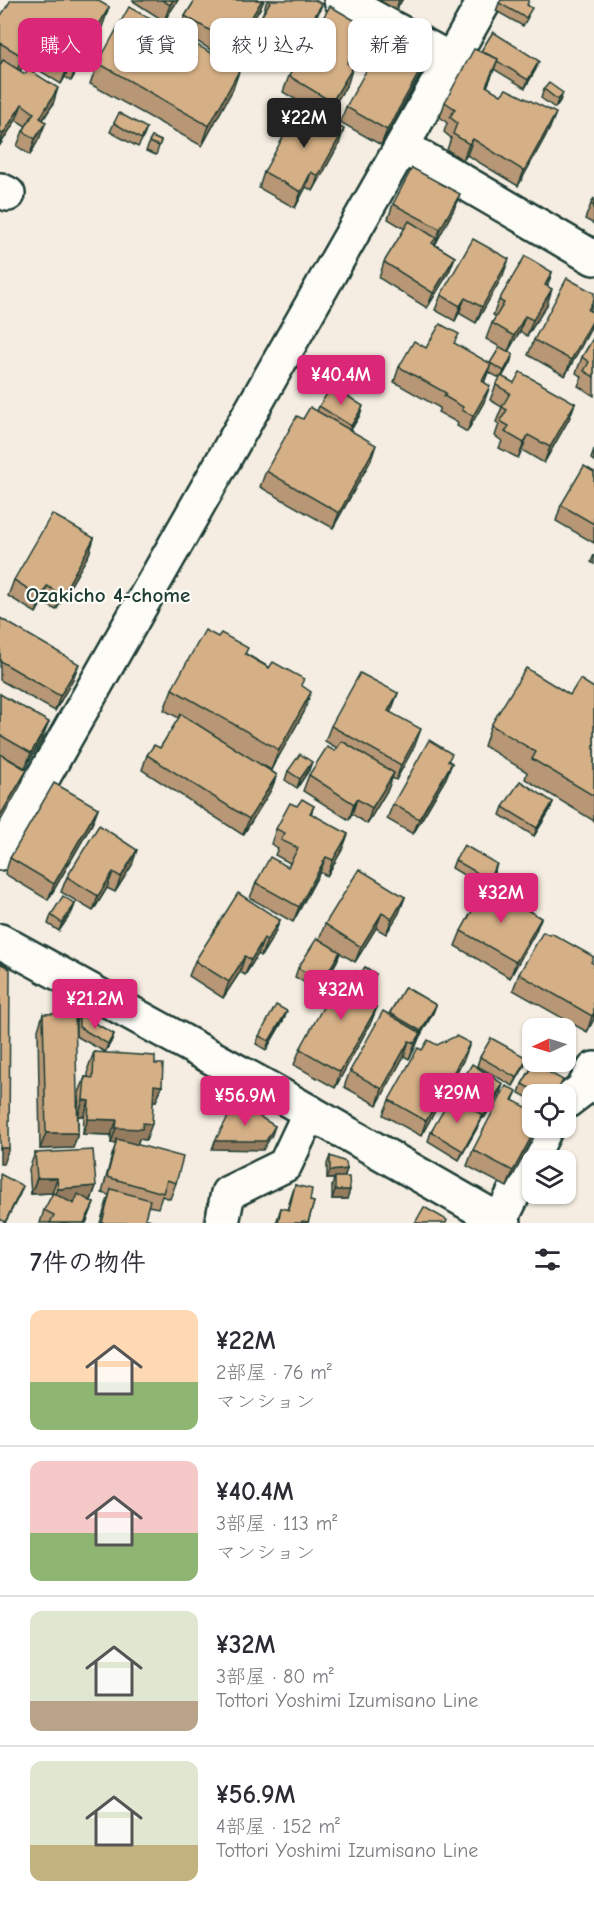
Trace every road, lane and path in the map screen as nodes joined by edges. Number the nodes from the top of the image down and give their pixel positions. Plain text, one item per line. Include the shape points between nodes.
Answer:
1 (341, 0) edge
2 (485, 0) edge
3 (451, 60) junction
4 (402, 146) junction
5 (594, 258) edge
6 (0, 853) edge
7 (0, 941) edge
8 (594, 1069) edge
9 (576, 1094) edge
10 (310, 1112) junction
11 (541, 1138) edge
12 (502, 1222) edge
13 (222, 1223) edge

1 - 3 street
2 - 3 street
3 - 4 street
4 - 5 street
4 - 6 street
7 - 10 street
8 - 9 street
10 - 12 street
10 - 13 street via 285,1165 228,1193
11 - 12 street

